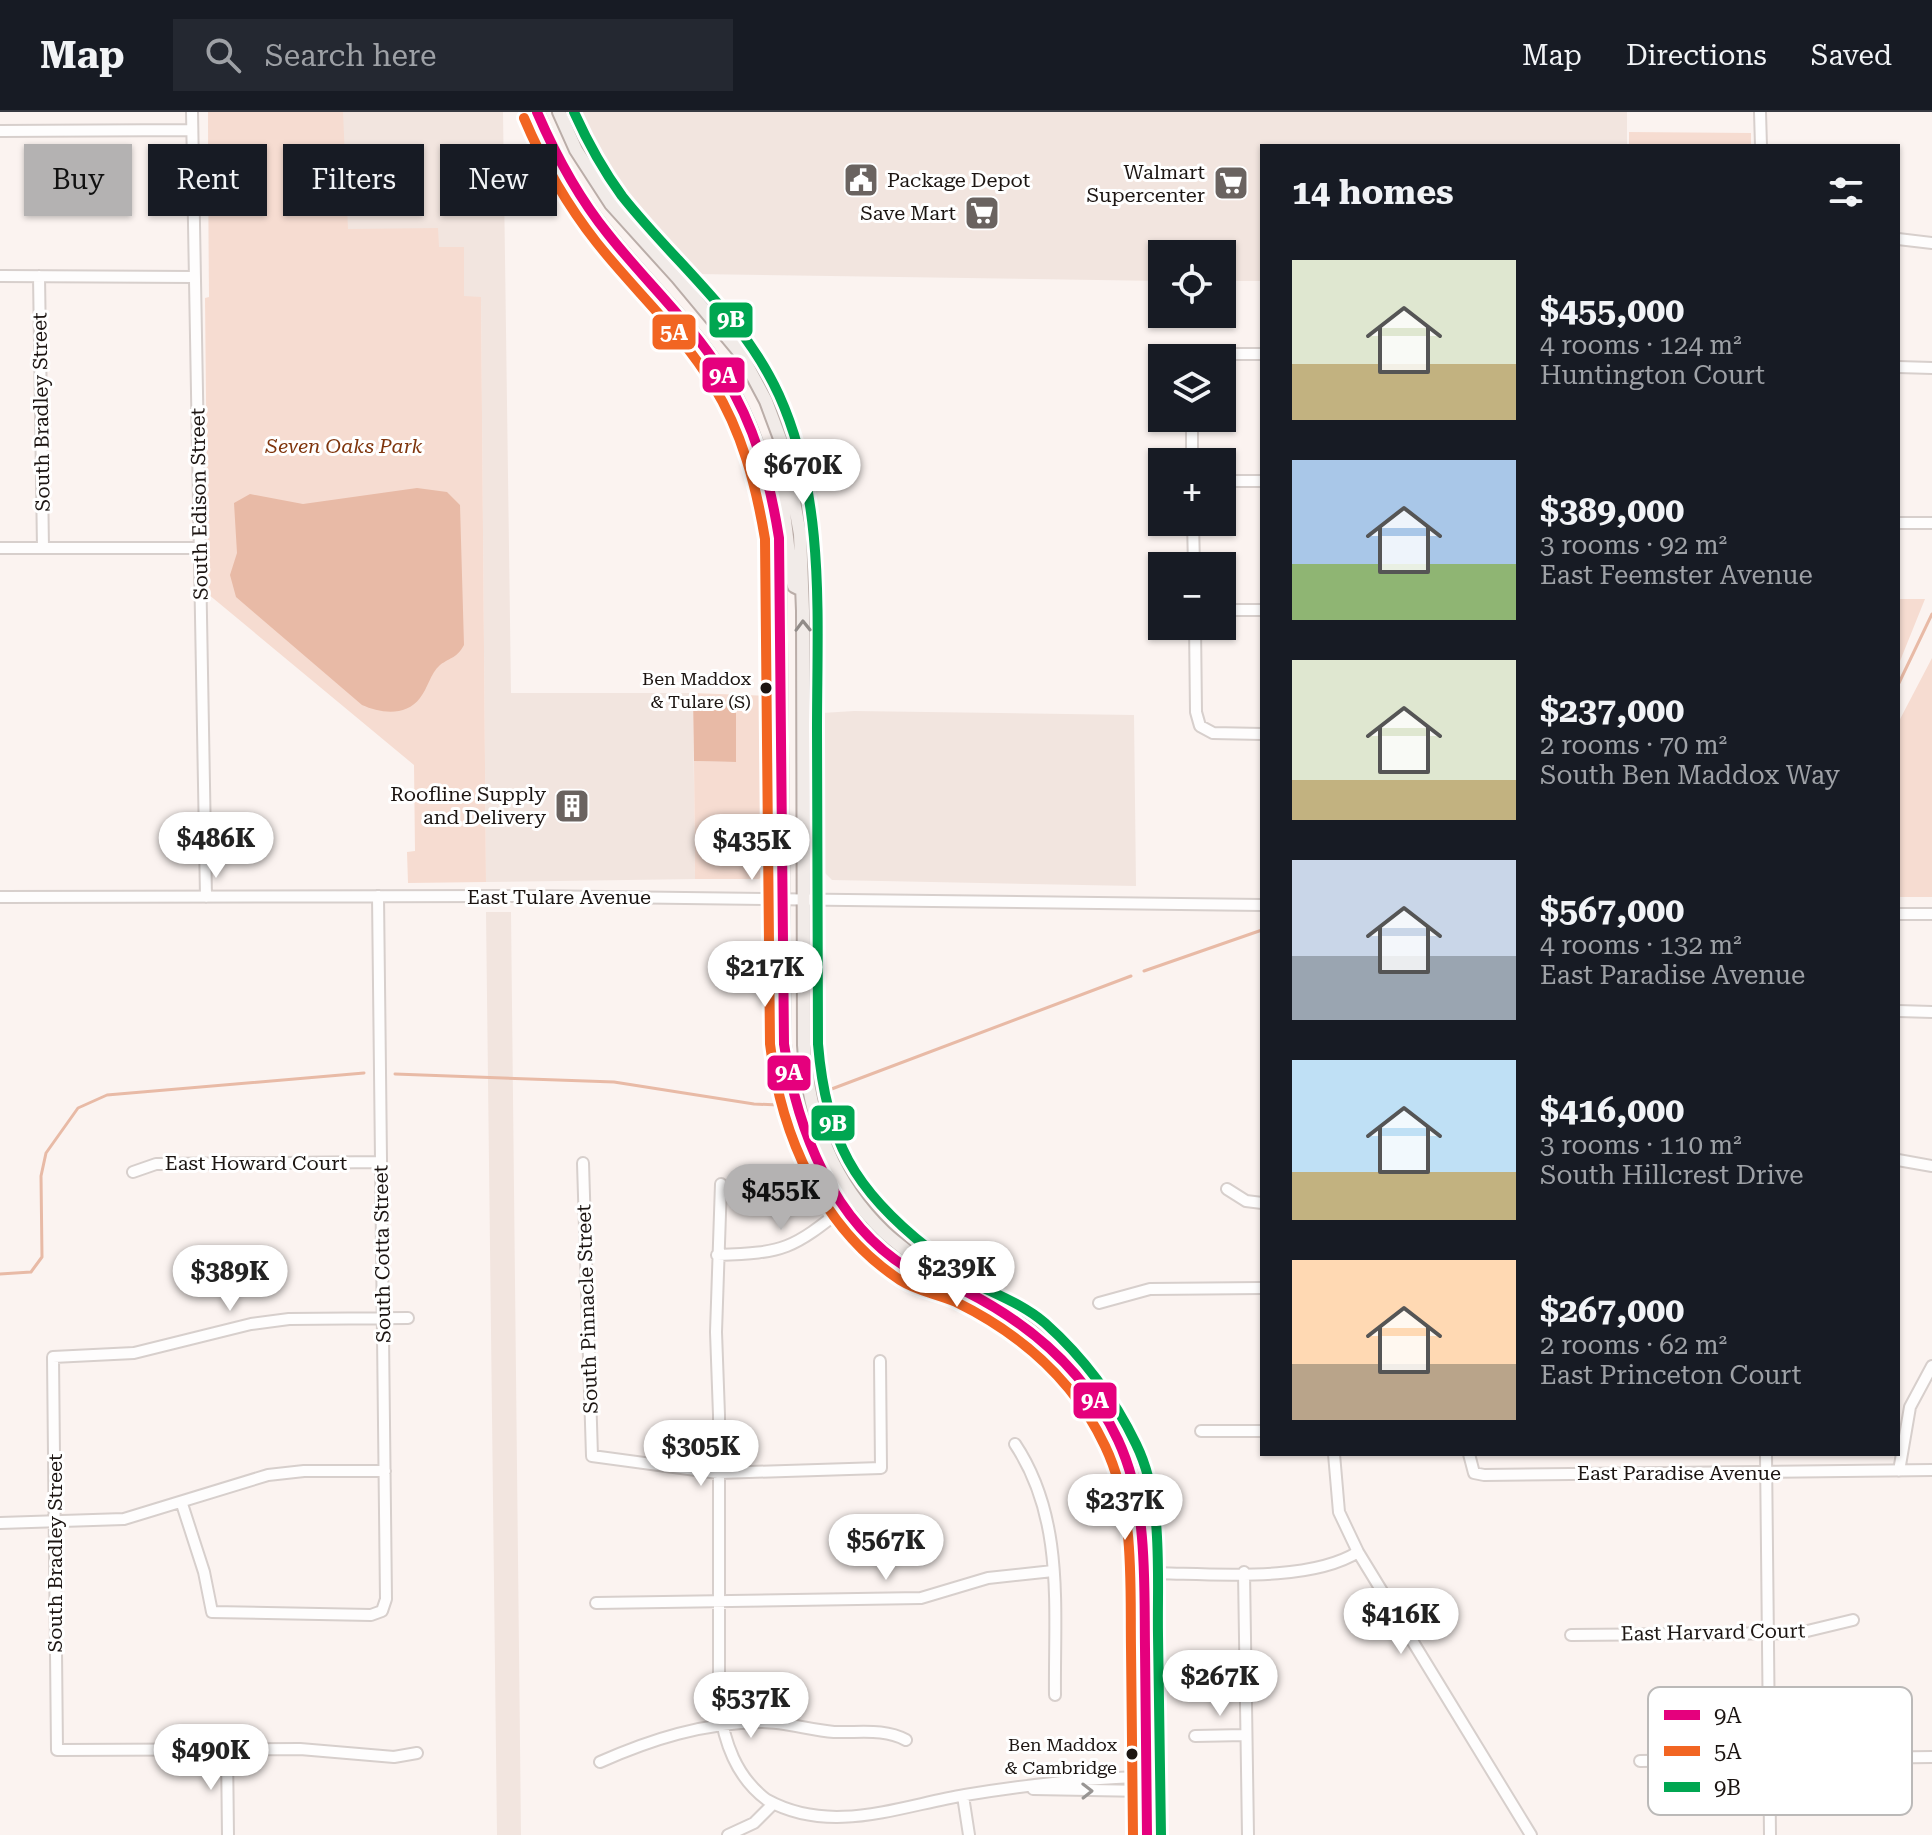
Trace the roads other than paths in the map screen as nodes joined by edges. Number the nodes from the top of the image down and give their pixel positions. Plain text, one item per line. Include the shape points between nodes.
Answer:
1 (192, 112) edge
2 (537, 112) edge
3 (559, 112) edge
4 (1760, 112) edge
5 (192, 130) junction
6 (0, 131) edge
7 (1761, 144) edge
8 (1900, 239) edge
9 (1932, 243) edge
10 (0, 276) edge
11 (39, 276) junction
12 (194, 277) junction
13 (1260, 354) edge
14 (1236, 355) edge
15 (1900, 367) edge
16 (1932, 368) edge
17 (766, 466) junction
18 (1236, 481) edge
19 (1260, 481) edge
20 (1900, 523) edge
21 (1932, 523) edge
22 (0, 548) edge
23 (43, 548) junction
24 (200, 548) junction
25 (802, 590) junction
26 (1236, 610) edge
27 (1260, 610) edge
28 (1195, 640) edge
29 (1260, 734) edge
30 (378, 896) junction
31 (0, 897) edge
32 (206, 897) junction
33 (785, 900) junction
34 (805, 900) junction
35 (1260, 905) edge
36 (1900, 914) edge
37 (1932, 914) edge
38 (1900, 1011) edge
39 (1932, 1012) edge
40 (1900, 1160) edge
41 (381, 1162) junction
42 (583, 1163) dead end
43 (1932, 1166) edge
44 (133, 1172) dead end
45 (721, 1184) dead end
46 (1227, 1189) dead end
47 (1260, 1203) edge
48 (845, 1207) junction
49 (717, 1255) junction
50 (940, 1280) junction
51 (1260, 1288) edge
52 (1099, 1303) dead end
53 (383, 1318) junction
54 (408, 1318) dead end
55 (880, 1361) dead end
56 (1932, 1366) edge
57 (1201, 1431) dead end
58 (1260, 1431) edge
59 (1015, 1444) dead end
60 (1334, 1456) edge
61 (1470, 1456) edge
62 (1766, 1456) edge
63 (1932, 1470) edge
64 (385, 1471) junction
65 (1899, 1471) junction
66 (718, 1473) junction
67 (1766, 1473) junction
68 (182, 1504) junction
69 (0, 1523) edge
70 (55, 1523) junction
71 (1358, 1552) junction
72 (1053, 1571) junction
73 (1244, 1572) junction
74 (1144, 1573) junction
75 (717, 1601) junction
76 (596, 1603) dead end
77 (1853, 1620) dead end
78 (1768, 1633) junction
79 (1571, 1635) dead end
80 (1768, 1687) edge
81 (1055, 1695) dead end
82 (722, 1725) junction
83 (1245, 1735) junction
84 (1195, 1736) dead end
85 (906, 1740) dead end
86 (227, 1750) junction
87 (417, 1753) dead end
88 (1912, 1757) edge
89 (1932, 1757) edge
90 (1640, 1761) dead end
91 (1648, 1761) edge
92 (600, 1762) dead end
93 (1146, 1777) junction
94 (1027, 1789) junction
95 (1146, 1791) junction
96 (963, 1796) junction
97 (773, 1804) junction
98 (1770, 1815) edge
99 (228, 1835) edge
100 (728, 1835) edge
101 (969, 1835) edge
102 (1147, 1835) edge
103 (1248, 1835) edge
104 (1531, 1835) edge
105 (1770, 1835) edge

1 - 5 street, South Edison Street
2 - 17 main road via 573,185 606,232 724,375
3 - 25 main road via 611,204 741,354 766,401 796,497
4 - 7 street
5 - 6 street
5 - 12 street, South Edison Street
8 - 9 street
10 - 11 street
11 - 12 street
11 - 23 street, South Bradley Street
12 - 24 street, South Edison Street
13 - 14 street
15 - 16 street
17 - 25 main road via 780,479 792,579
17 - 33 main road via 779,538
18 - 19 street
20 - 21 street
22 - 23 street
23 - 24 street
24 - 32 street, South Edison Street
34 -> 25 main road
26 - 27 street
28 - 29 street via 1200,726 1213,733
30 - 32 street, East Tulare Avenue
30 - 33 street, East Tulare Avenue
30 - 41 street, South Cotta Street
31 - 32 street, East Tulare Avenue
33 - 34 street, East Tulare Avenue
33 - 48 main road via 786,1068 810,1146
34 - 35 street, East Tulare Avenue
34 - 50 main road via 804,1045 815,1123 836,1169 865,1211
36 - 37 street
38 - 39 street
40 - 43 street
41 - 44 street, East Howard Court via 156,1164
41 - 53 street, South Cotta Street
42 - 66 street, South Pinnacle Street via 592,1456
45 - 49 street
46 - 47 street
48 - 49 street via 792,1246 768,1253
48 - 50 main road via 894,1258 918,1275
49 - 66 street
50 - 74 main road via 1035,1333 1094,1396 1121,1443 1134,1481
51 - 52 street via 1150,1289
53 - 54 street
53 - 64 street, South Cotta Street
53 - 70 street, South Bradley Street via 289,1319 134,1353 53,1357
55 - 66 street via 881,1468
56 - 65 street via 1910,1407
57 - 58 street
59 - 72 street via 1042,1494
60 - 71 street via 1339,1512
61 - 67 street, East Paradise Avenue via 1474,1473
62 - 67 street
63 - 65 street, East Paradise Avenue
64 - 68 street via 268,1475
64 - 68 street, South Cotta Street via 386,1599 382,1611 371,1615 212,1612
65 - 67 street, East Paradise Avenue
66 - 75 street
67 - 78 street
68 - 70 street via 124,1519
69 - 70 street
70 - 86 street, South Bradley Street via 57,1750
71 - 73 street via 1306,1571
71 - 104 street
72 - 75 street via 988,1578 921,1598
72 - 81 street
73 - 74 street
73 - 83 street
74 - 93 main road
75 - 76 street
75 - 82 street
77 - 78 street, East Harvard Court via 1799,1633
78 - 79 street, East Harvard Court
78 - 80 street
82 - 85 street via 763,1722 826,1731 891,1732
82 - 92 street via 653,1739
82 - 97 street via 745,1780
83 - 84 street
83 - 103 street
86 - 87 street via 335,1750 394,1757
86 - 99 street
88 - 89 street
90 - 91 street
93 - 94 street via 1069,1779
93 - 95 main road
94 -> 95 street
94 - 96 street
95 - 102 main road
96 - 97 street via 835,1822 799,1819
96 - 101 street
97 - 100 street via 754,1823
98 - 105 street

